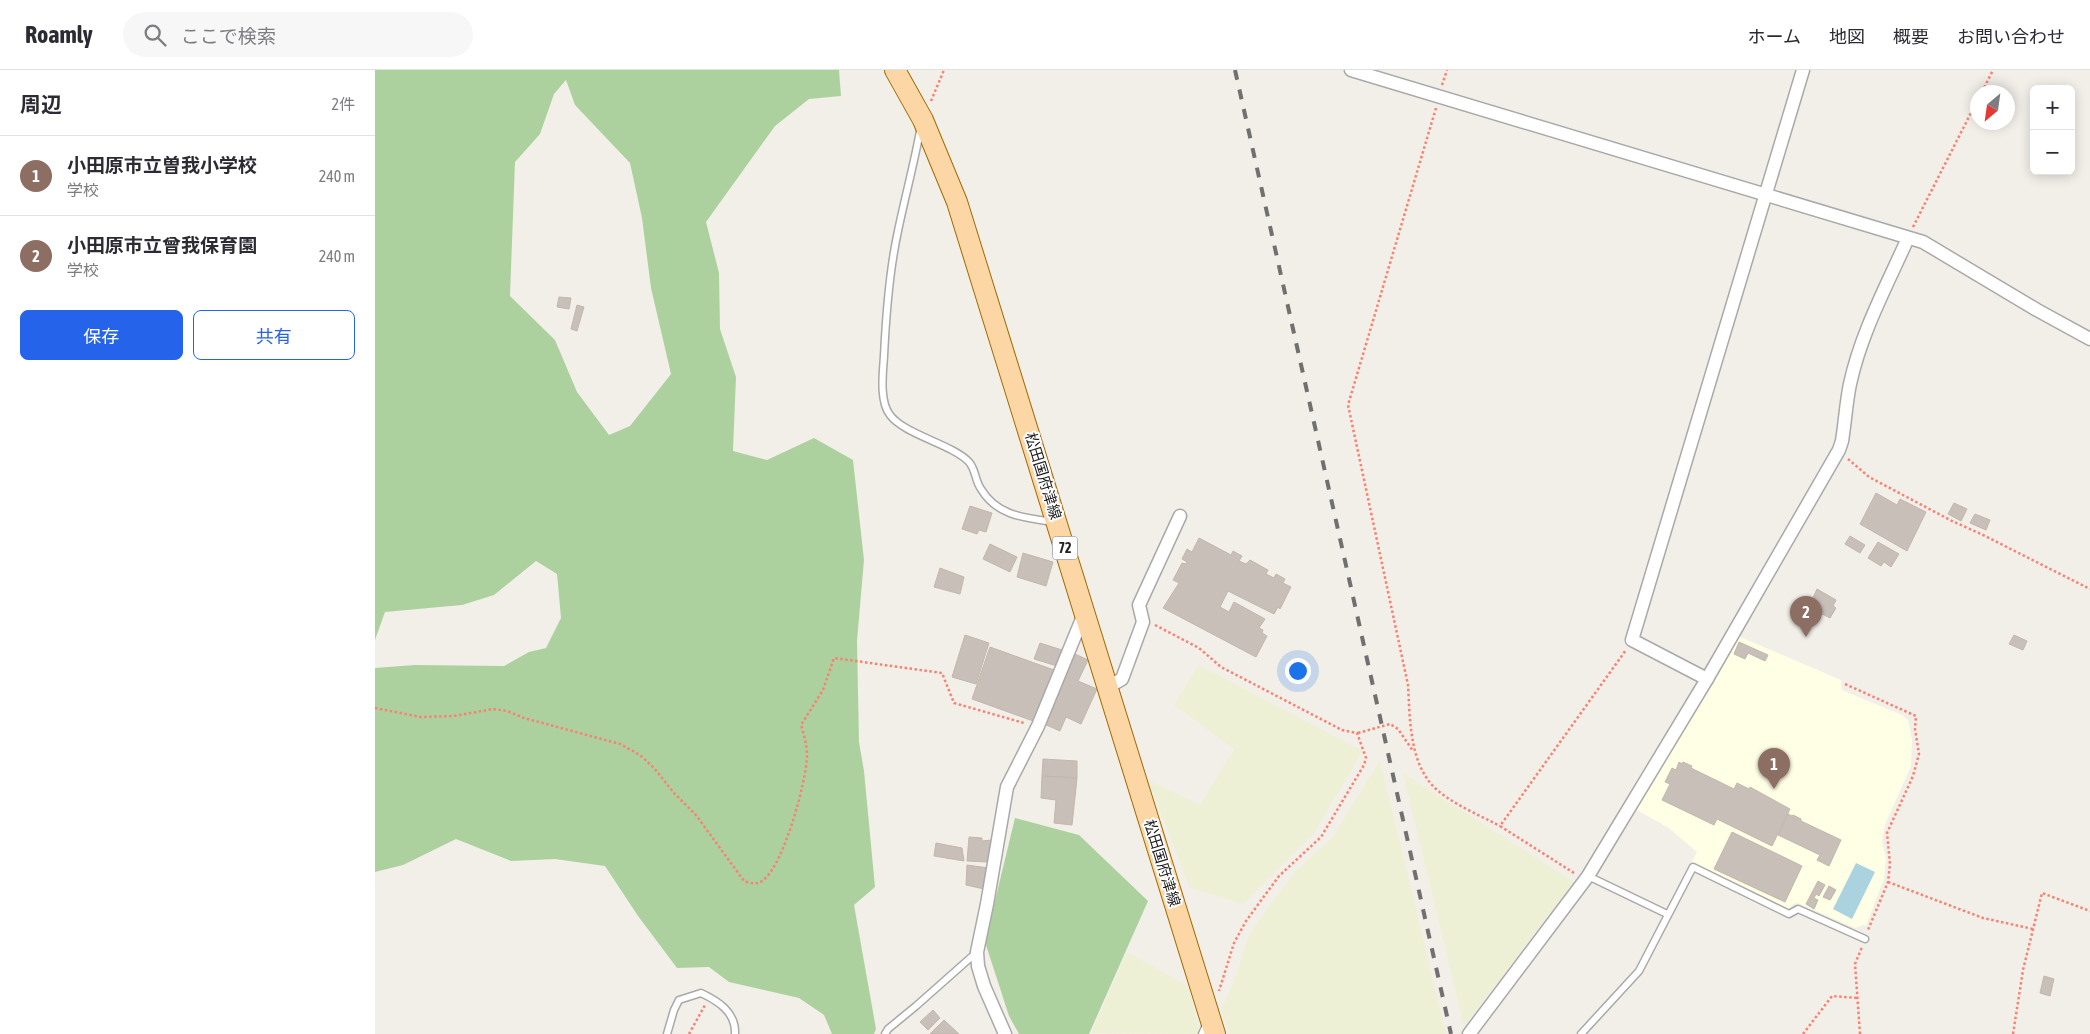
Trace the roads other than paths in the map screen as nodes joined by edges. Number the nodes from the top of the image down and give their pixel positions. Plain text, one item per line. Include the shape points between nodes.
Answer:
1 (895, 70) edge
2 (1351, 70) edge
3 (1803, 70) edge
4 (923, 120) junction
5 (1766, 194) junction
6 (1908, 238) junction
7 (2090, 339) edge
8 (1180, 516) dead end
9 (1058, 523) junction
10 (1084, 614) junction
11 (1707, 679) junction
12 (1108, 687) junction
13 (1586, 877) junction
14 (1667, 914) junction
15 (1865, 939) road end
16 (977, 952) junction
17 (1208, 1023) edge
18 (667, 1034) edge
19 (735, 1034) edge
20 (885, 1034) edge
21 (1005, 1034) edge
22 (1469, 1034) edge
23 (1581, 1034) edge

1 - 4 main road, 松田国府津線 / 72
2 - 5 street
3 - 5 street
4 - 9 main road, 松田国府津線 / 72 via 957,202
4 - 9 lane via 897,232 887,306 883,388 890,415 968,462 988,501 1001,510 1020,518
5 - 6 street
5 - 11 street via 1632,640
6 - 7 street via 1923,242
6 - 11 street via 1858,359 1850,384 1839,450
8 - 12 street via 1139,605 1143,622 1121,679
9 - 10 main road, 松田国府津線 / 72
10 - 12 main road, 松田国府津線 / 72
10 - 16 street via 1038,726 1007,786
11 - 13 street
12 - 17 main road, 松田国府津線 / 72
13 - 14 lane
13 - 22 street
14 - 15 lane via 1693,867 1789,914 1798,909
14 - 23 lane via 1639,971
16 - 20 lane
16 - 21 street via 984,986
18 - 19 lane via 679,1000 701,993 731,1014

